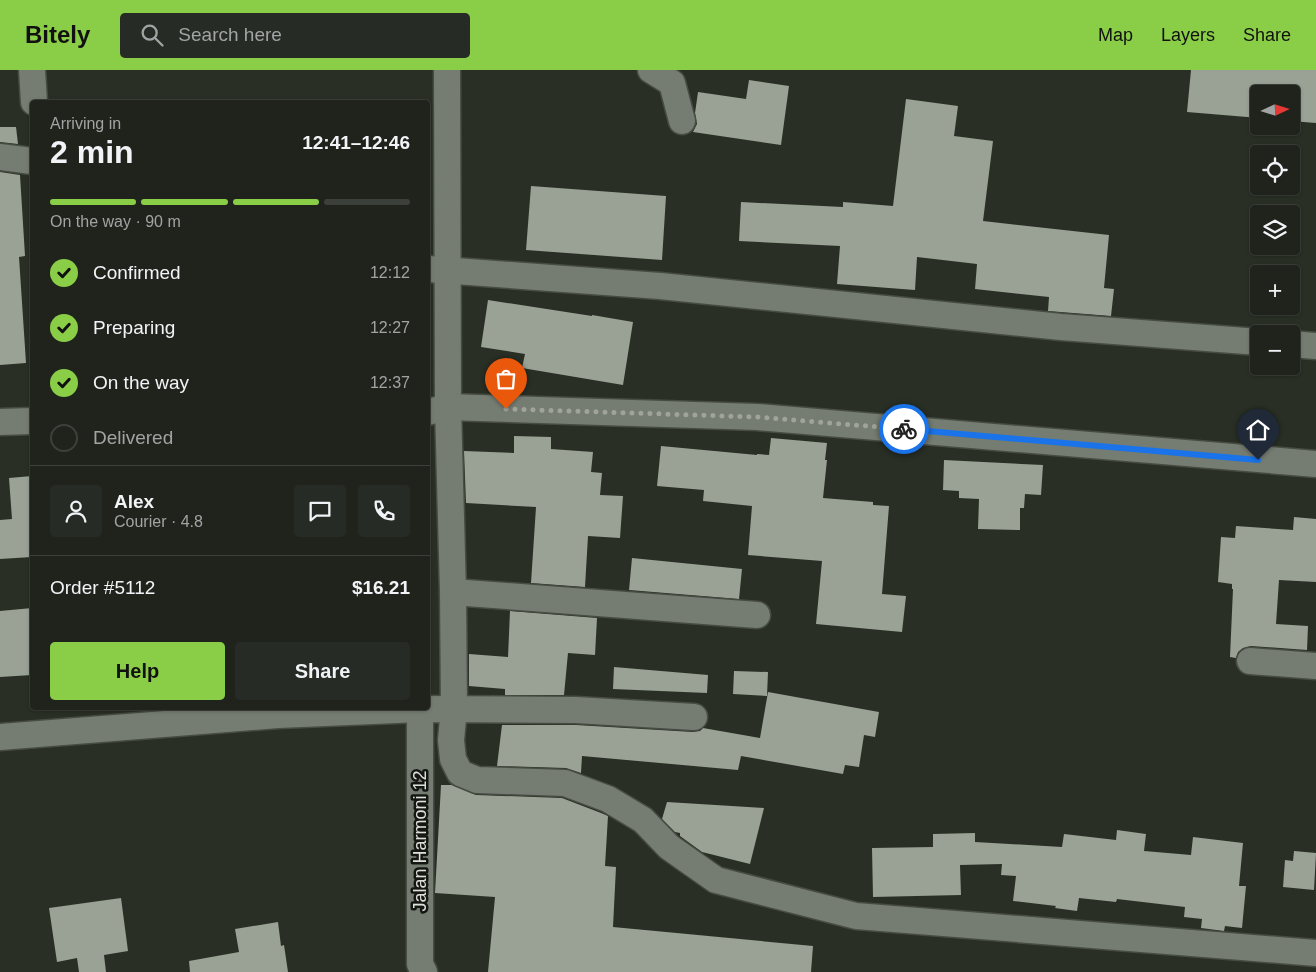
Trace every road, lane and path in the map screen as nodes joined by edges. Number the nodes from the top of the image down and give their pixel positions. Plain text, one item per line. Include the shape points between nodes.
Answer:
1 (32, 70) edge
2 (447, 70) edge
3 (651, 70) edge
4 (34, 100) edge
5 (682, 121) dead end
6 (0, 157) edge
7 (30, 161) edge
8 (438, 269) edge
9 (1250, 341) edge
10 (1300, 345) edge
11 (1316, 346) edge
12 (438, 410) edge
13 (30, 421) edge
14 (0, 422) edge
15 (1316, 464) edge
16 (453, 592) junction
17 (757, 614) dead end
18 (1250, 661) dead end
19 (1316, 666) edge
20 (430, 708) edge
21 (454, 708) junction
22 (325, 710) edge
23 (420, 710) edge
24 (278, 711) edge
25 (694, 717) dead end
26 (0, 737) edge
27 (1316, 953) edge
28 (424, 972) edge

1 - 4 street
2 - 8 street
3 - 5 street via 672,83
6 - 7 street
8 - 9 street via 660,286 1061,327
8 - 12 street
10 - 11 street
12 - 15 street via 757,417
12 - 16 street
13 - 14 street
16 - 17 street
16 - 21 street
18 - 19 street
20 - 21 street
21 - 25 street via 576,710
21 - 27 street via 451,740 453,759 460,773 477,780 565,783 608,799 643,820 669,847 716,880 856,916
22 - 24 street
23 - 28 street, Jalan Harmoni 12 via 420,964
24 - 26 street

